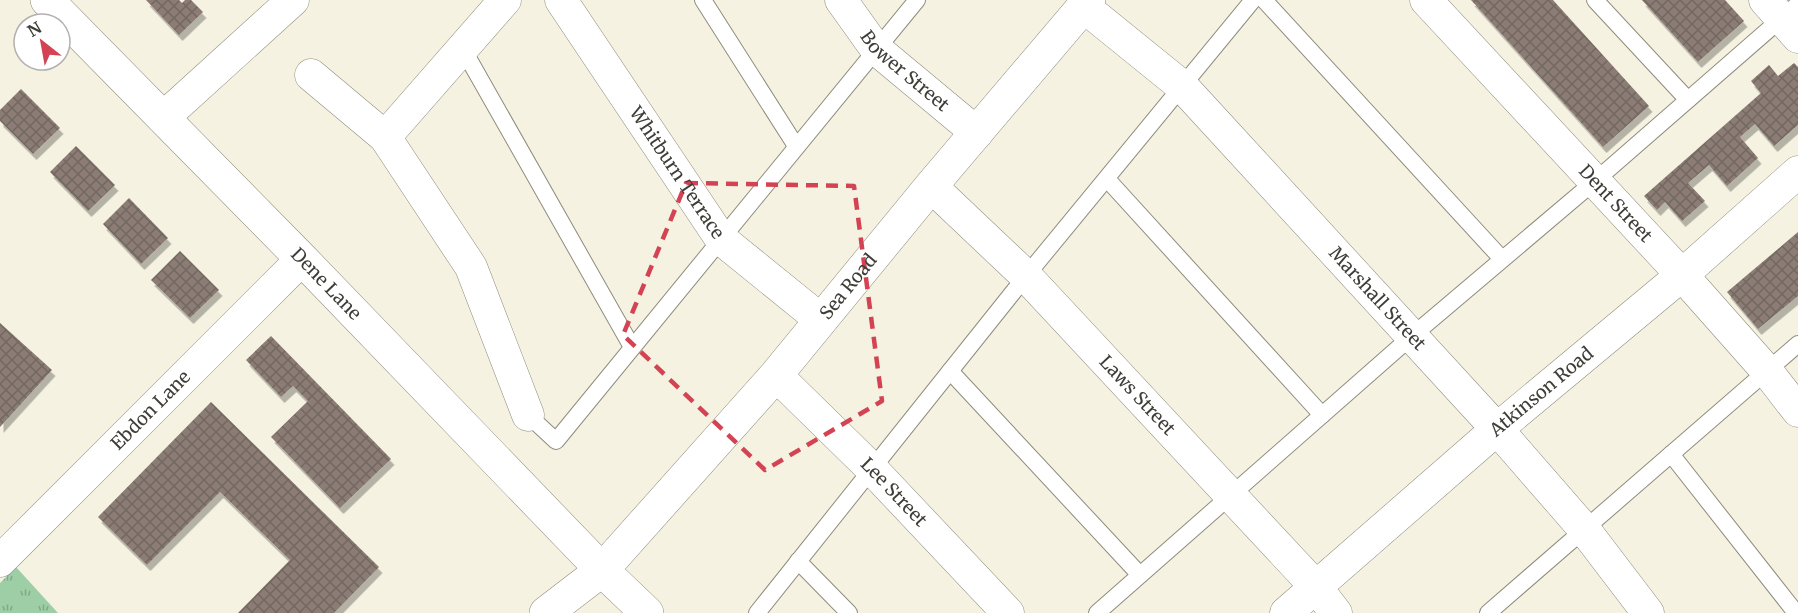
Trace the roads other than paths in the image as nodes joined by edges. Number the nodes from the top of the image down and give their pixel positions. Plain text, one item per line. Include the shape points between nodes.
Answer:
1 (47, 0) edge
2 (293, 0) edge
3 (505, 0) edge
4 (561, 0) edge
5 (703, 0) edge
6 (841, 0) edge
7 (917, 0) edge
8 (1253, 0) edge
9 (1264, 0) edge
10 (1426, 0) edge
11 (1595, 0) edge
12 (1086, 3) edge
13 (1786, 15) edge
14 (463, 49) junction
15 (876, 49) junction
16 (311, 75) dead end
17 (1183, 87) junction
18 (1688, 100) junction
19 (163, 118) junction
20 (977, 133) junction
21 (385, 136) junction
22 (796, 146) junction
23 (1798, 172) edge
24 (1107, 179) junction
25 (1595, 182) junction
26 (931, 186) junction
27 (720, 239) junction
28 (302, 259) junction
29 (1502, 260) junction
30 (1682, 275) junction
31 (1026, 276) junction
32 (821, 320) junction
33 (1412, 336) junction
34 (1798, 344) edge
35 (632, 347) junction
36 (1767, 370) junction
37 (950, 371) junction
38 (776, 375) junction
39 (1798, 411) edge
40 (528, 415) joint
41 (1322, 415) junction
42 (1497, 429) junction
43 (1671, 454) junction
44 (871, 468) junction
45 (1231, 496) junction
46 (1584, 529) junction
47 (0, 561) edge
48 (798, 561) junction
49 (602, 570) junction
50 (1140, 575) junction
51 (1316, 587) junction
52 (1490, 612) edge
53 (546, 613) edge
54 (647, 613) edge
55 (757, 613) edge
56 (849, 613) edge
57 (1008, 613) edge
58 (1097, 613) edge
59 (1286, 613) edge
60 (1336, 613) edge
61 (1648, 613) edge
62 (1796, 613) edge

1 - 19 main road, Dene Lane
2 - 19 street
3 - 14 street
4 - 27 street, Whitburn Terrace
5 - 22 lane
6 - 15 street, Bower Street
7 - 15 lane
8 - 17 lane
9 - 29 lane
10 - 25 street, Dent Street
11 - 18 lane
12 - 17 street, Marshall Street
12 - 20 main road, Sea Road
13 - 18 lane
14 - 21 street
14 - 35 lane
15 - 20 street, Bower Street
15 - 22 lane
16 - 21 street
17 - 24 lane
17 - 33 street, Marshall Street
18 - 25 lane
19 - 28 main road, Dene Lane
20 - 26 main road, Sea Road
21 - 40 street via 471,267
22 - 27 lane
23 - 30 street, Atkinson Road
24 - 31 lane
24 - 41 lane
25 - 29 lane
25 - 30 street, Dent Street
26 - 31 street, Laws Street
26 - 32 main road, Sea Road
27 - 32 street, Whitburn Terrace
27 - 35 lane
28 - 47 street, Ebdon Lane via 35,536
28 - 49 main road, Dene Lane
29 - 33 lane
30 - 36 street, Dent Street
30 - 42 street, Atkinson Road
31 - 37 lane
31 - 45 street, Laws Street
32 - 38 main road, Sea Road
33 - 41 lane
33 - 42 street, Marshall Street
34 - 36 lane
35 - 40 lane via 556,441
36 - 39 street, Dent Street
36 - 43 lane
37 - 44 lane
37 - 50 lane
38 - 44 street, Lee Street
38 - 49 main road, Sea Road
41 - 45 lane
42 - 46 street, Marshall Street
42 - 51 street, Atkinson Road
43 - 46 lane
43 - 62 lane
44 - 48 lane
44 - 57 street, Lee Street
45 - 50 lane
45 - 51 street, Laws Street
46 - 52 lane
46 - 61 street, Marshall Street
48 - 55 lane
48 - 56 lane
49 - 53 main road, Sea Road
49 - 54 main road, Dene Lane
50 - 58 lane
51 - 59 street, Atkinson Road
51 - 60 street, Laws Street

